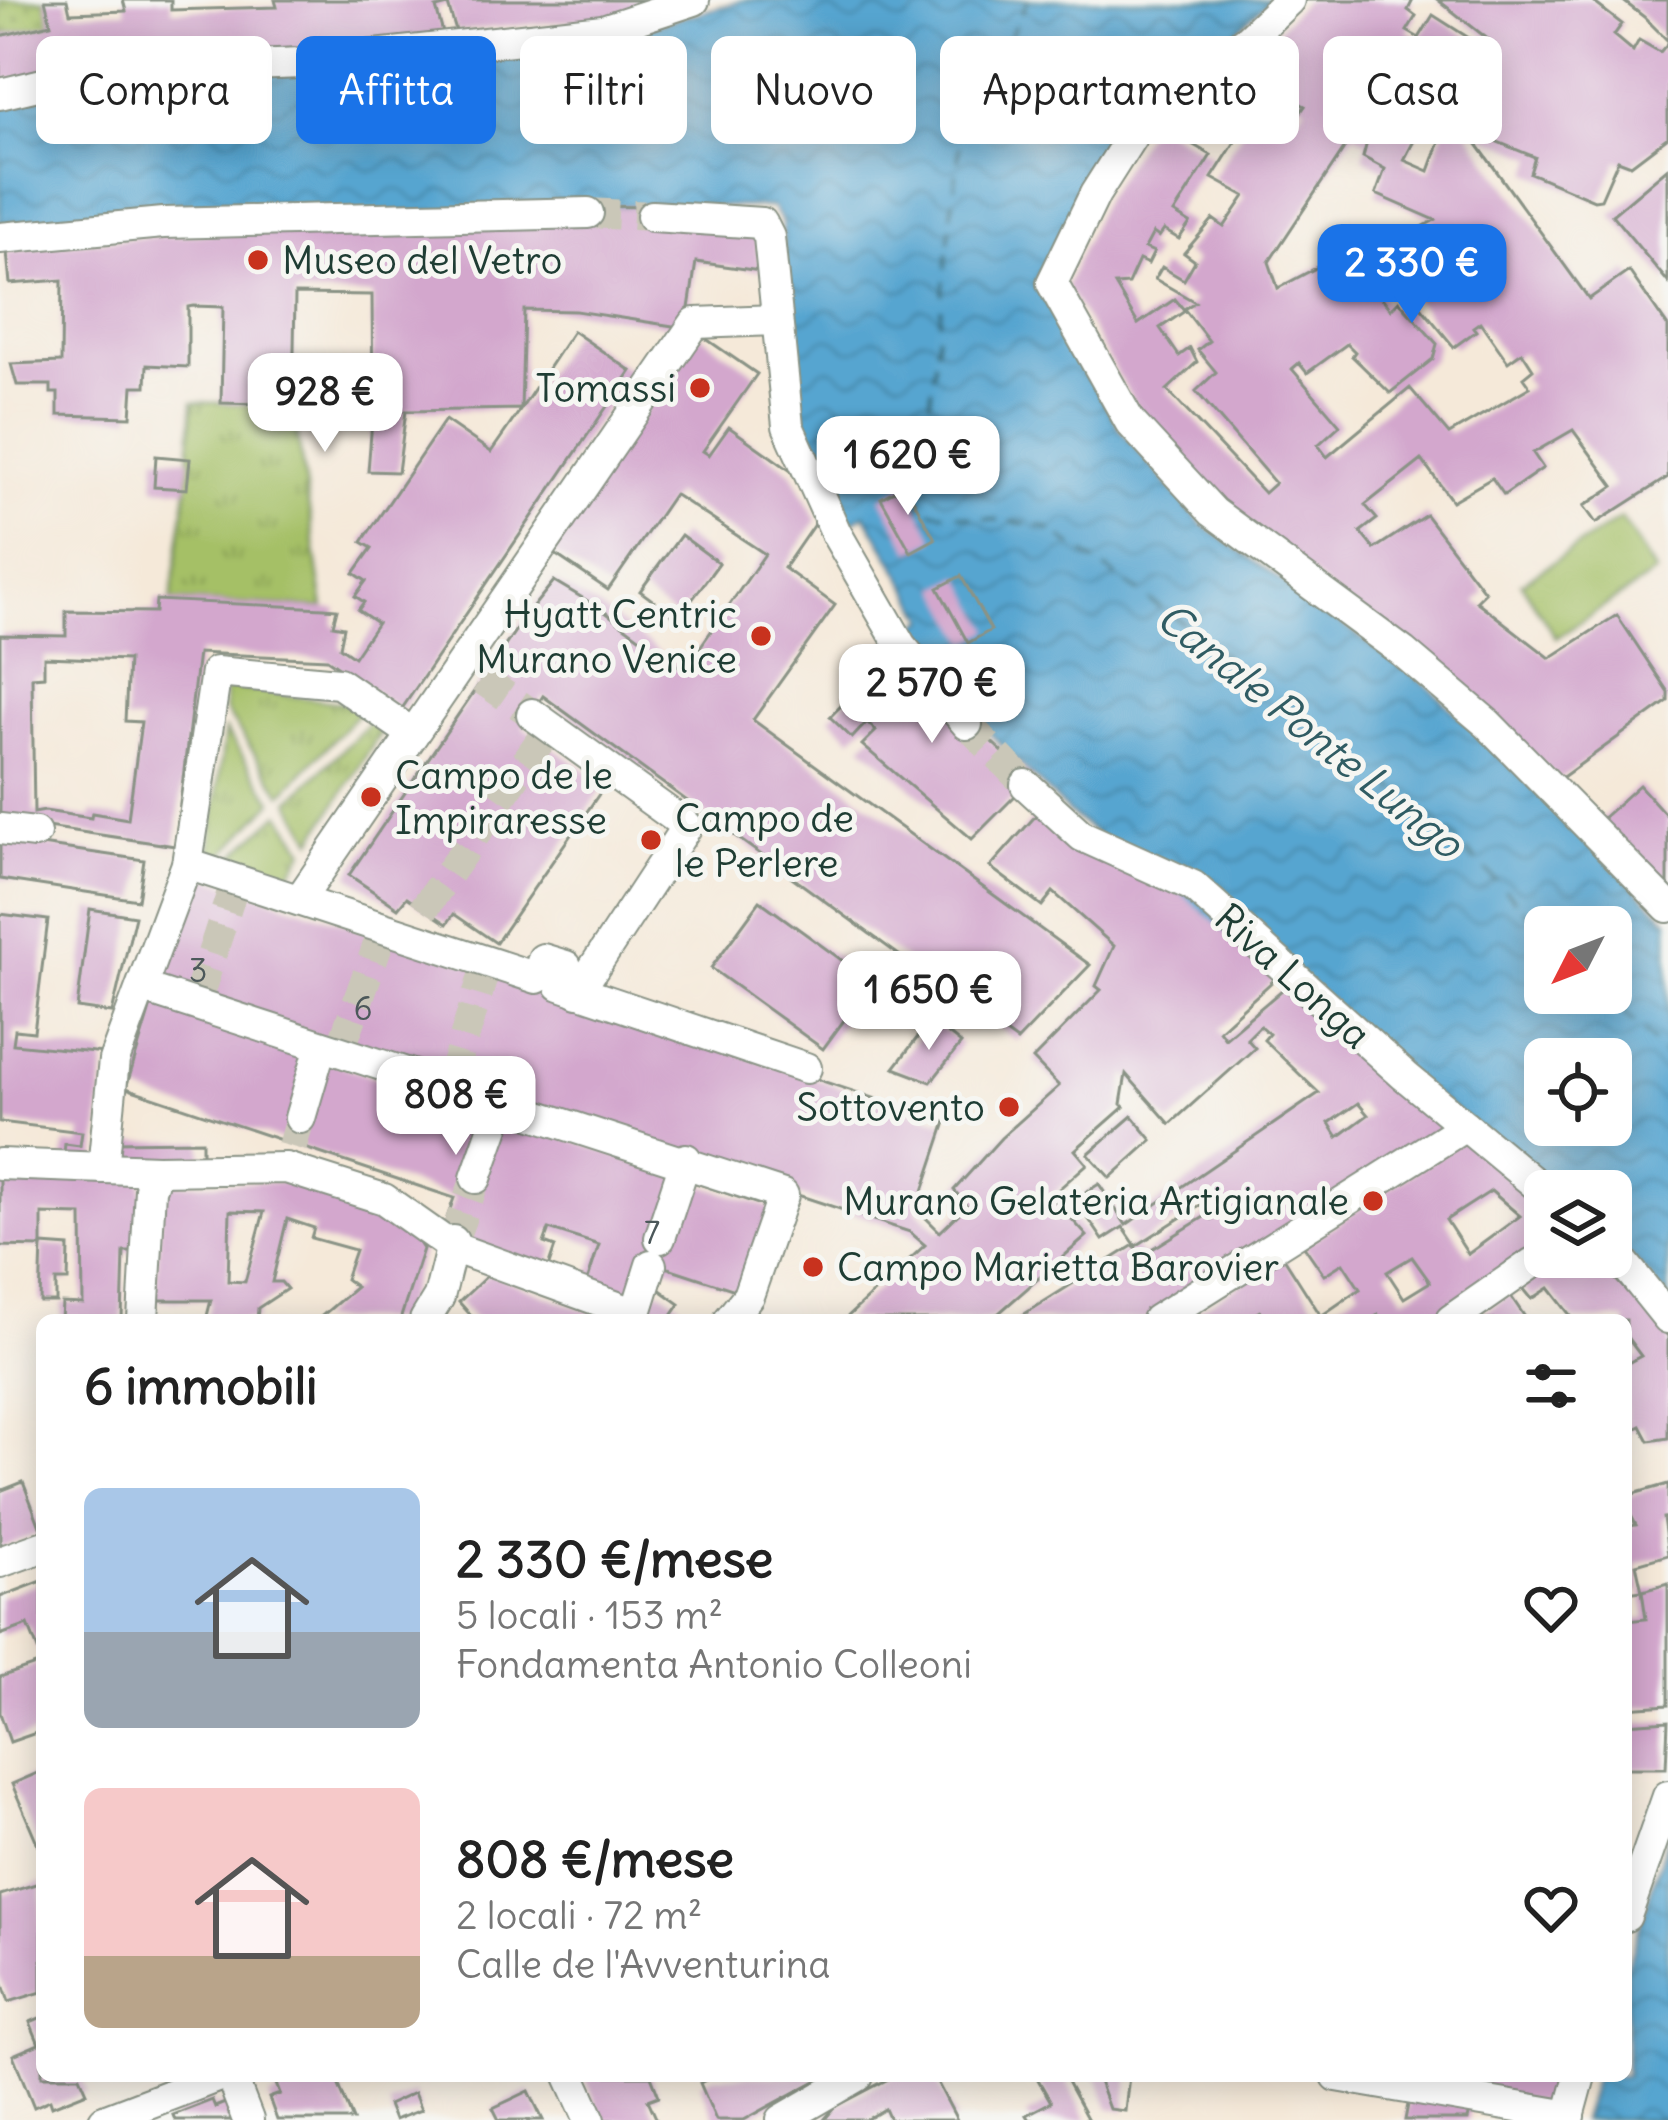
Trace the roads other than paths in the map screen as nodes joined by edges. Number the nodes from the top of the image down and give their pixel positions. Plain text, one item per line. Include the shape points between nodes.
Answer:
1 (694, 0) edge
2 (1288, 0) edge
3 (0, 94) edge
4 (588, 213) tunnel mouth
5 (652, 216) tunnel mouth
6 (0, 238) edge
7 (777, 320) junction
8 (967, 724) tunnel mouth
9 (541, 726) tunnel mouth
10 (416, 730) junction
11 (1026, 785) tunnel mouth
12 (0, 829) edge
13 (34, 833) dead end
14 (187, 864) junction
15 (300, 899) junction
16 (1668, 907) edge
17 (143, 988) junction
18 (578, 992) junction
19 (334, 1048) junction
20 (806, 1068) dead end
21 (502, 1104) junction
22 (1466, 1126) junction
23 (293, 1144) junction
24 (685, 1161) junction
25 (0, 1164) edge
26 (103, 1168) junction
27 (157, 1170) junction
28 (1524, 1174) edge
29 (476, 1178) tunnel mouth
30 (452, 1244) junction
31 (1524, 1269) edge
32 (1632, 1273) edge
33 (441, 1312) edge
34 (143, 1314) edge
35 (628, 1314) edge
36 (637, 1314) edge
37 (734, 1314) edge
38 (1167, 1314) edge
39 (1459, 1314) edge
40 (1668, 1318) edge
41 (36, 1549) edge
42 (0, 1562) edge
43 (1668, 1796) edge
44 (1632, 1899) edge
45 (203, 2082) edge
46 (233, 2082) edge
47 (573, 2082) edge
48 (848, 2082) edge
49 (1370, 2082) edge
50 (1578, 2082) edge
51 (1569, 2118) edge
52 (104, 2120) edge
53 (248, 2120) edge
54 (590, 2120) edge
55 (782, 2120) edge

1 - 3 street via 603,30 301,63 92,72
2 - 16 street via 1147,112 1052,283 1130,422 1213,512 1471,709
4 - 6 street via 163,223
5 - 7 street via 762,223
7 - 8 street via 788,426 836,533 902,646
7 - 10 street via 695,323 471,672
9 - 18 street via 687,826
10 - 14 street via 339,682 216,672
10 - 15 street
11 - 22 street, Riva Longa via 1082,836 1193,886
12 - 13 street
14 - 15 street
14 - 17 street
15 - 18 street via 399,926 486,966 537,978 543,959 566,966 560,986
17 - 19 street
17 - 26 street via 114,1060
18 - 20 street
19 - 21 street
19 - 23 street
21 - 24 street
21 - 29 street
22 - 28 street, Riva Longa
22 - 38 street
23 - 27 street
23 - 30 street
24 - 36 street
24 - 37 street via 783,1195 748,1296
25 - 26 street
26 - 27 street
27 - 34 street
30 - 33 street
30 - 35 street
31 - 39 street
32 - 40 street
41 - 42 street
43 - 44 street
45 - 52 street
46 - 53 street
47 - 54 street
48 - 55 street
49 - 51 street
50 - 51 street

